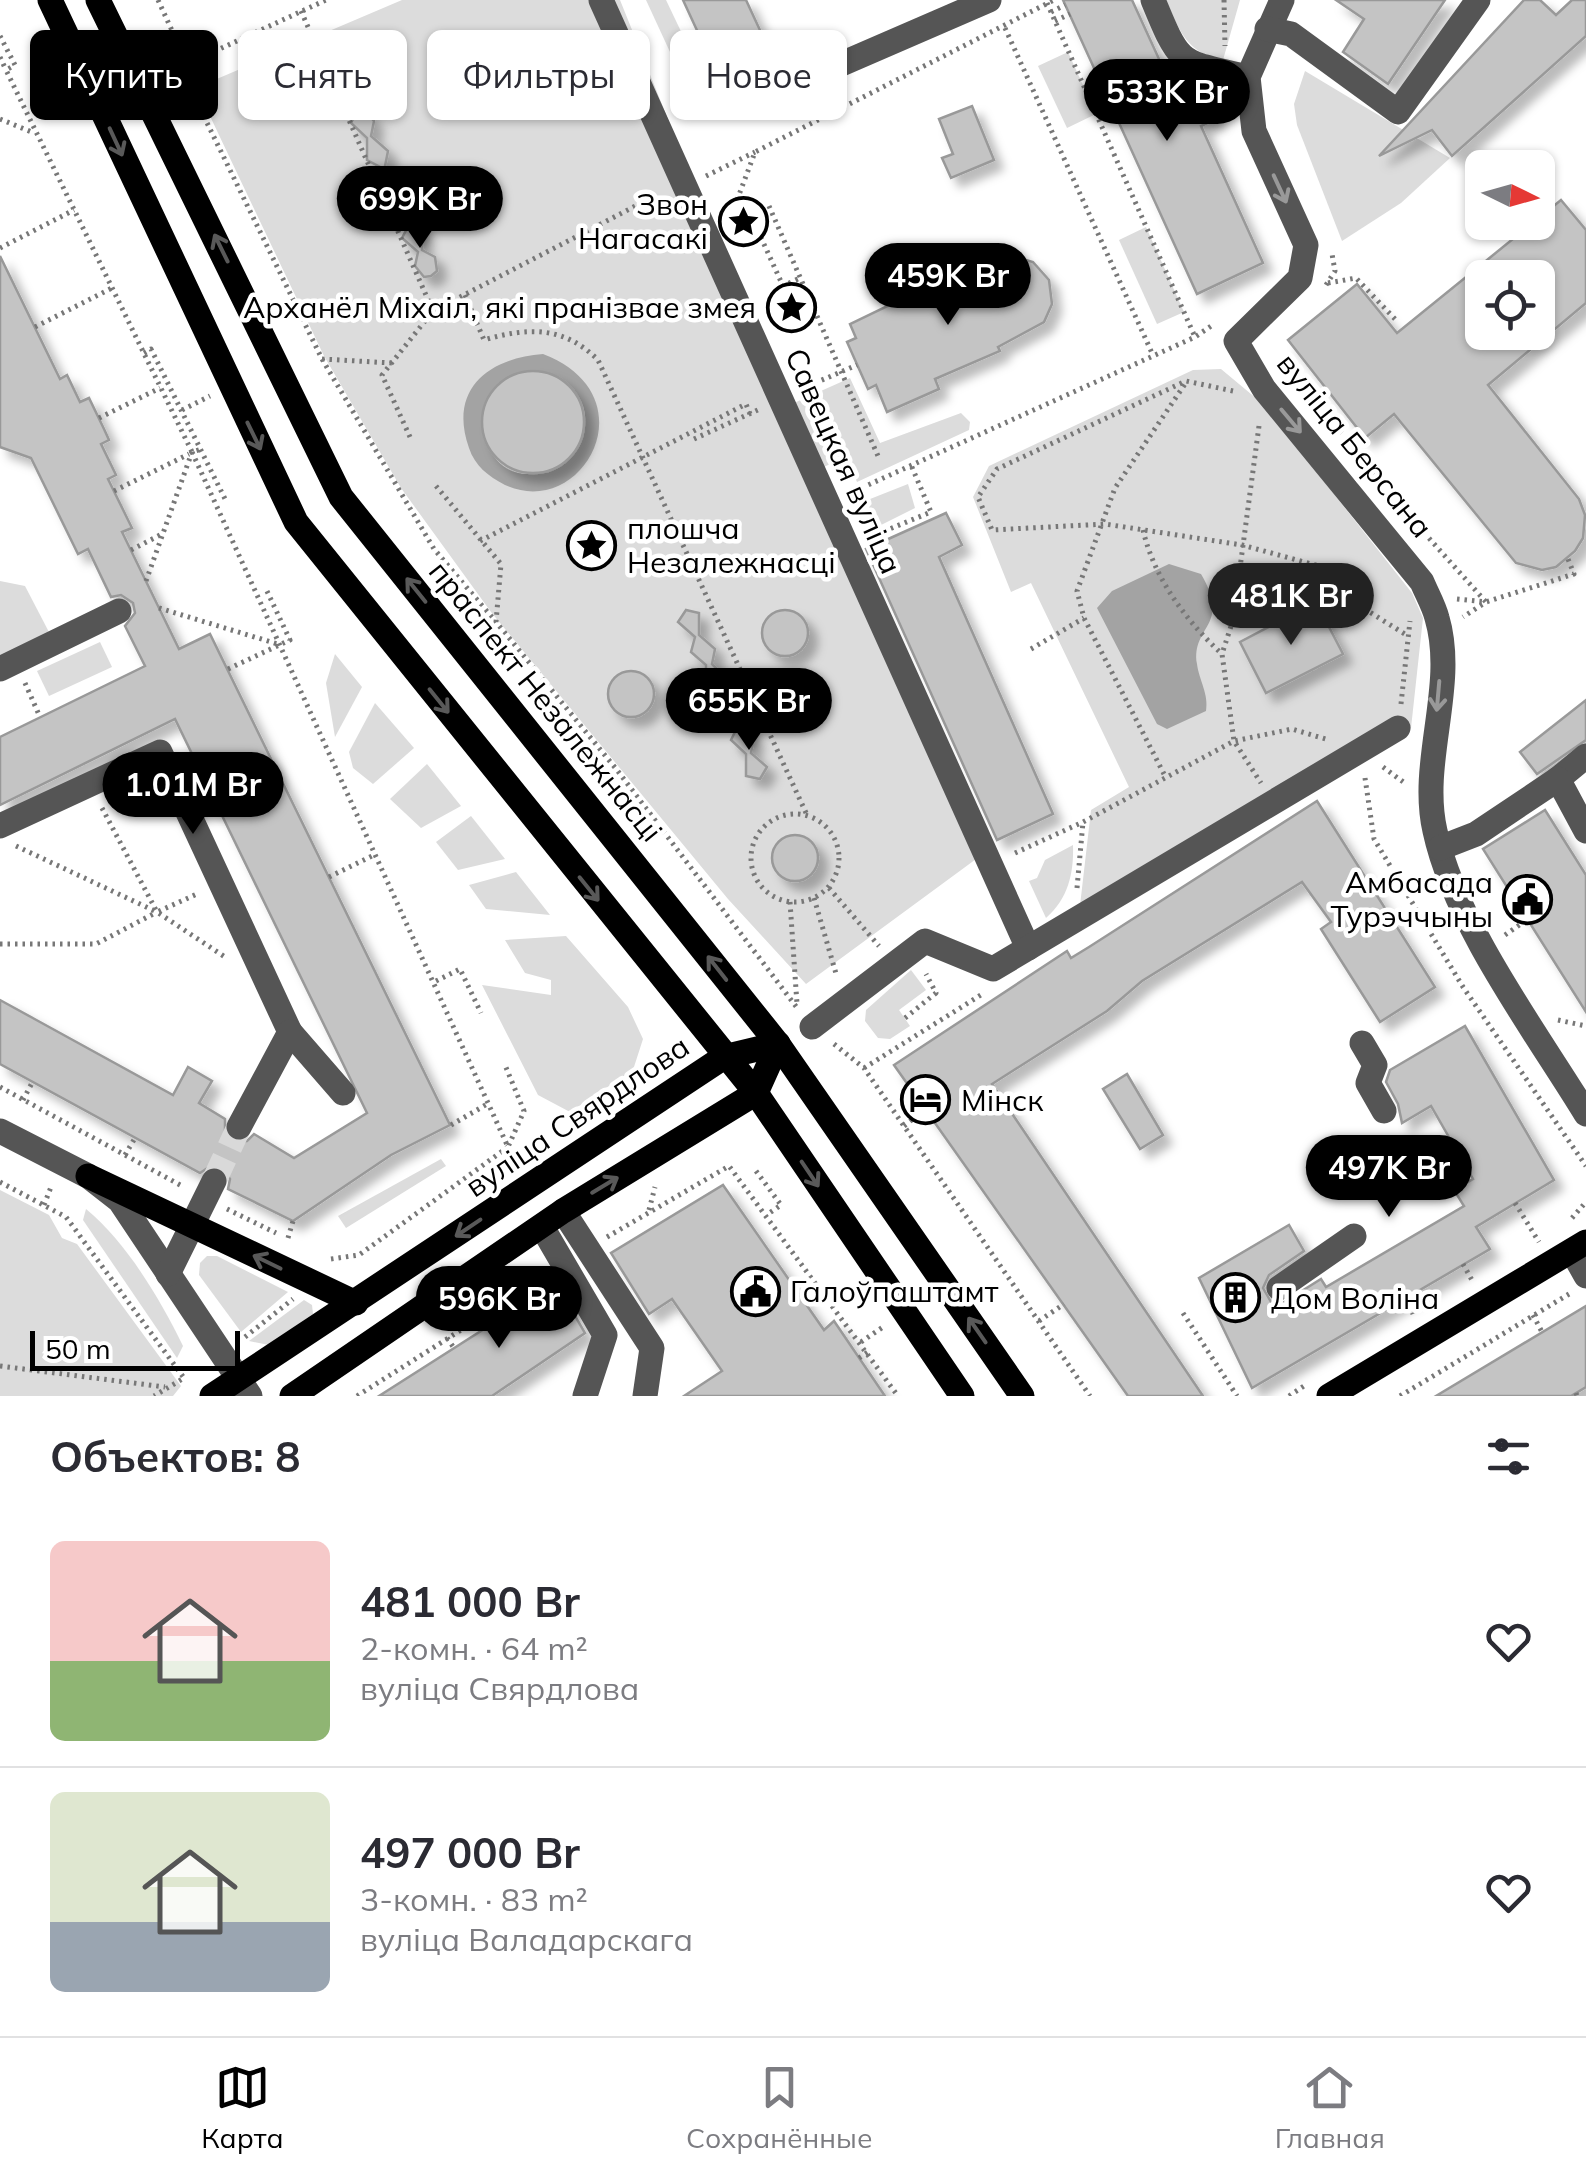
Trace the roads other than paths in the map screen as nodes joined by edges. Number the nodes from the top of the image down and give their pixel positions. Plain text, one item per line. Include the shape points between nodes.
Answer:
1 (98, 0) edge
2 (601, 0) edge
3 (988, 0) edge
4 (1153, 0) edge
5 (1282, 0) edge
6 (1478, 0) edge
7 (52, 7) edge
8 (1267, 29) junction
9 (847, 62) edge
10 (1248, 77) junction
11 (119, 612) dead end
12 (8, 666) edge
13 (1398, 728) road end
14 (1586, 756) edge
15 (1558, 779) junction
16 (0, 826) edge
17 (1586, 831) edge
18 (1440, 848) junction
19 (1028, 948) junction
20 (805, 1018) road end
21 (290, 1032) junction
22 (1362, 1043) dead end
23 (778, 1044) junction
24 (724, 1057) junction
25 (343, 1092) dead end
26 (756, 1094) junction
27 (1384, 1111) dead end
28 (1586, 1114) edge
29 (239, 1127) tunnel mouth
30 (0, 1131) edge
31 (88, 1176) junction
32 (210, 1190) tunnel mouth
33 (564, 1211) junction
34 (193, 1226) junction
35 (542, 1226) junction
36 (1354, 1236) dead end
37 (1579, 1246) edge
38 (168, 1274) junction
39 (1579, 1284) edge
40 (1279, 1288) dead end
41 (356, 1303) junction
42 (244, 1387) edge
43 (212, 1396) edge
44 (292, 1396) edge
45 (585, 1396) edge
46 (645, 1396) edge
47 (962, 1396) edge
48 (1022, 1396) edge
49 (1329, 1396) edge

23 -> 1 main road, праспект Незалежнасці via 341,496
2 - 19 street, Савецкая вуліца
3 - 9 street
4 - 10 street via 1174,52 1201,69
5 - 8 street, вуліца Берсана
6 - 8 street via 1398,112 1292,34
7 -> 24 main road via 296,522
8 - 10 street, вуліца Берсана
10 -> 18 street, вуліца Берсана via 1254,132 1306,245 1300,278 1236,341 1264,389 1422,582 1438,619 1431,803
11 - 12 street
13 - 19 street
14 - 15 street
15 - 17 street
15 - 18 street via 1476,834
16 - 21 street via 160,752
18 - 28 street, вуліца Берсана via 1456,893
19 - 20 street via 992,969 924,941 906,964
21 - 25 street
21 - 29 street
22 - 27 street via 1375,1065 1368,1083
23 - 24 main road, вуліца Свярдлова
23 - 26 main road
48 -> 23 main road, праспект Незалежнасці
24 - 26 main road
24 -> 41 main road, вуліца Свярдлова
33 -> 26 main road
26 -> 47 main road
30 - 31 street
31 - 34 main road
31 - 38 street via 120,1201
32 - 34 street
33 - 35 main road
33 - 46 street via 652,1348
34 - 38 street
41 -> 34 main road
35 - 44 main road
35 - 45 street via 605,1335
36 - 40 street
37 - 39 street
37 - 49 main road
38 - 42 street
41 - 42 main road, вуліца Свярдлова
42 - 43 main road, вуліца Свярдлова

